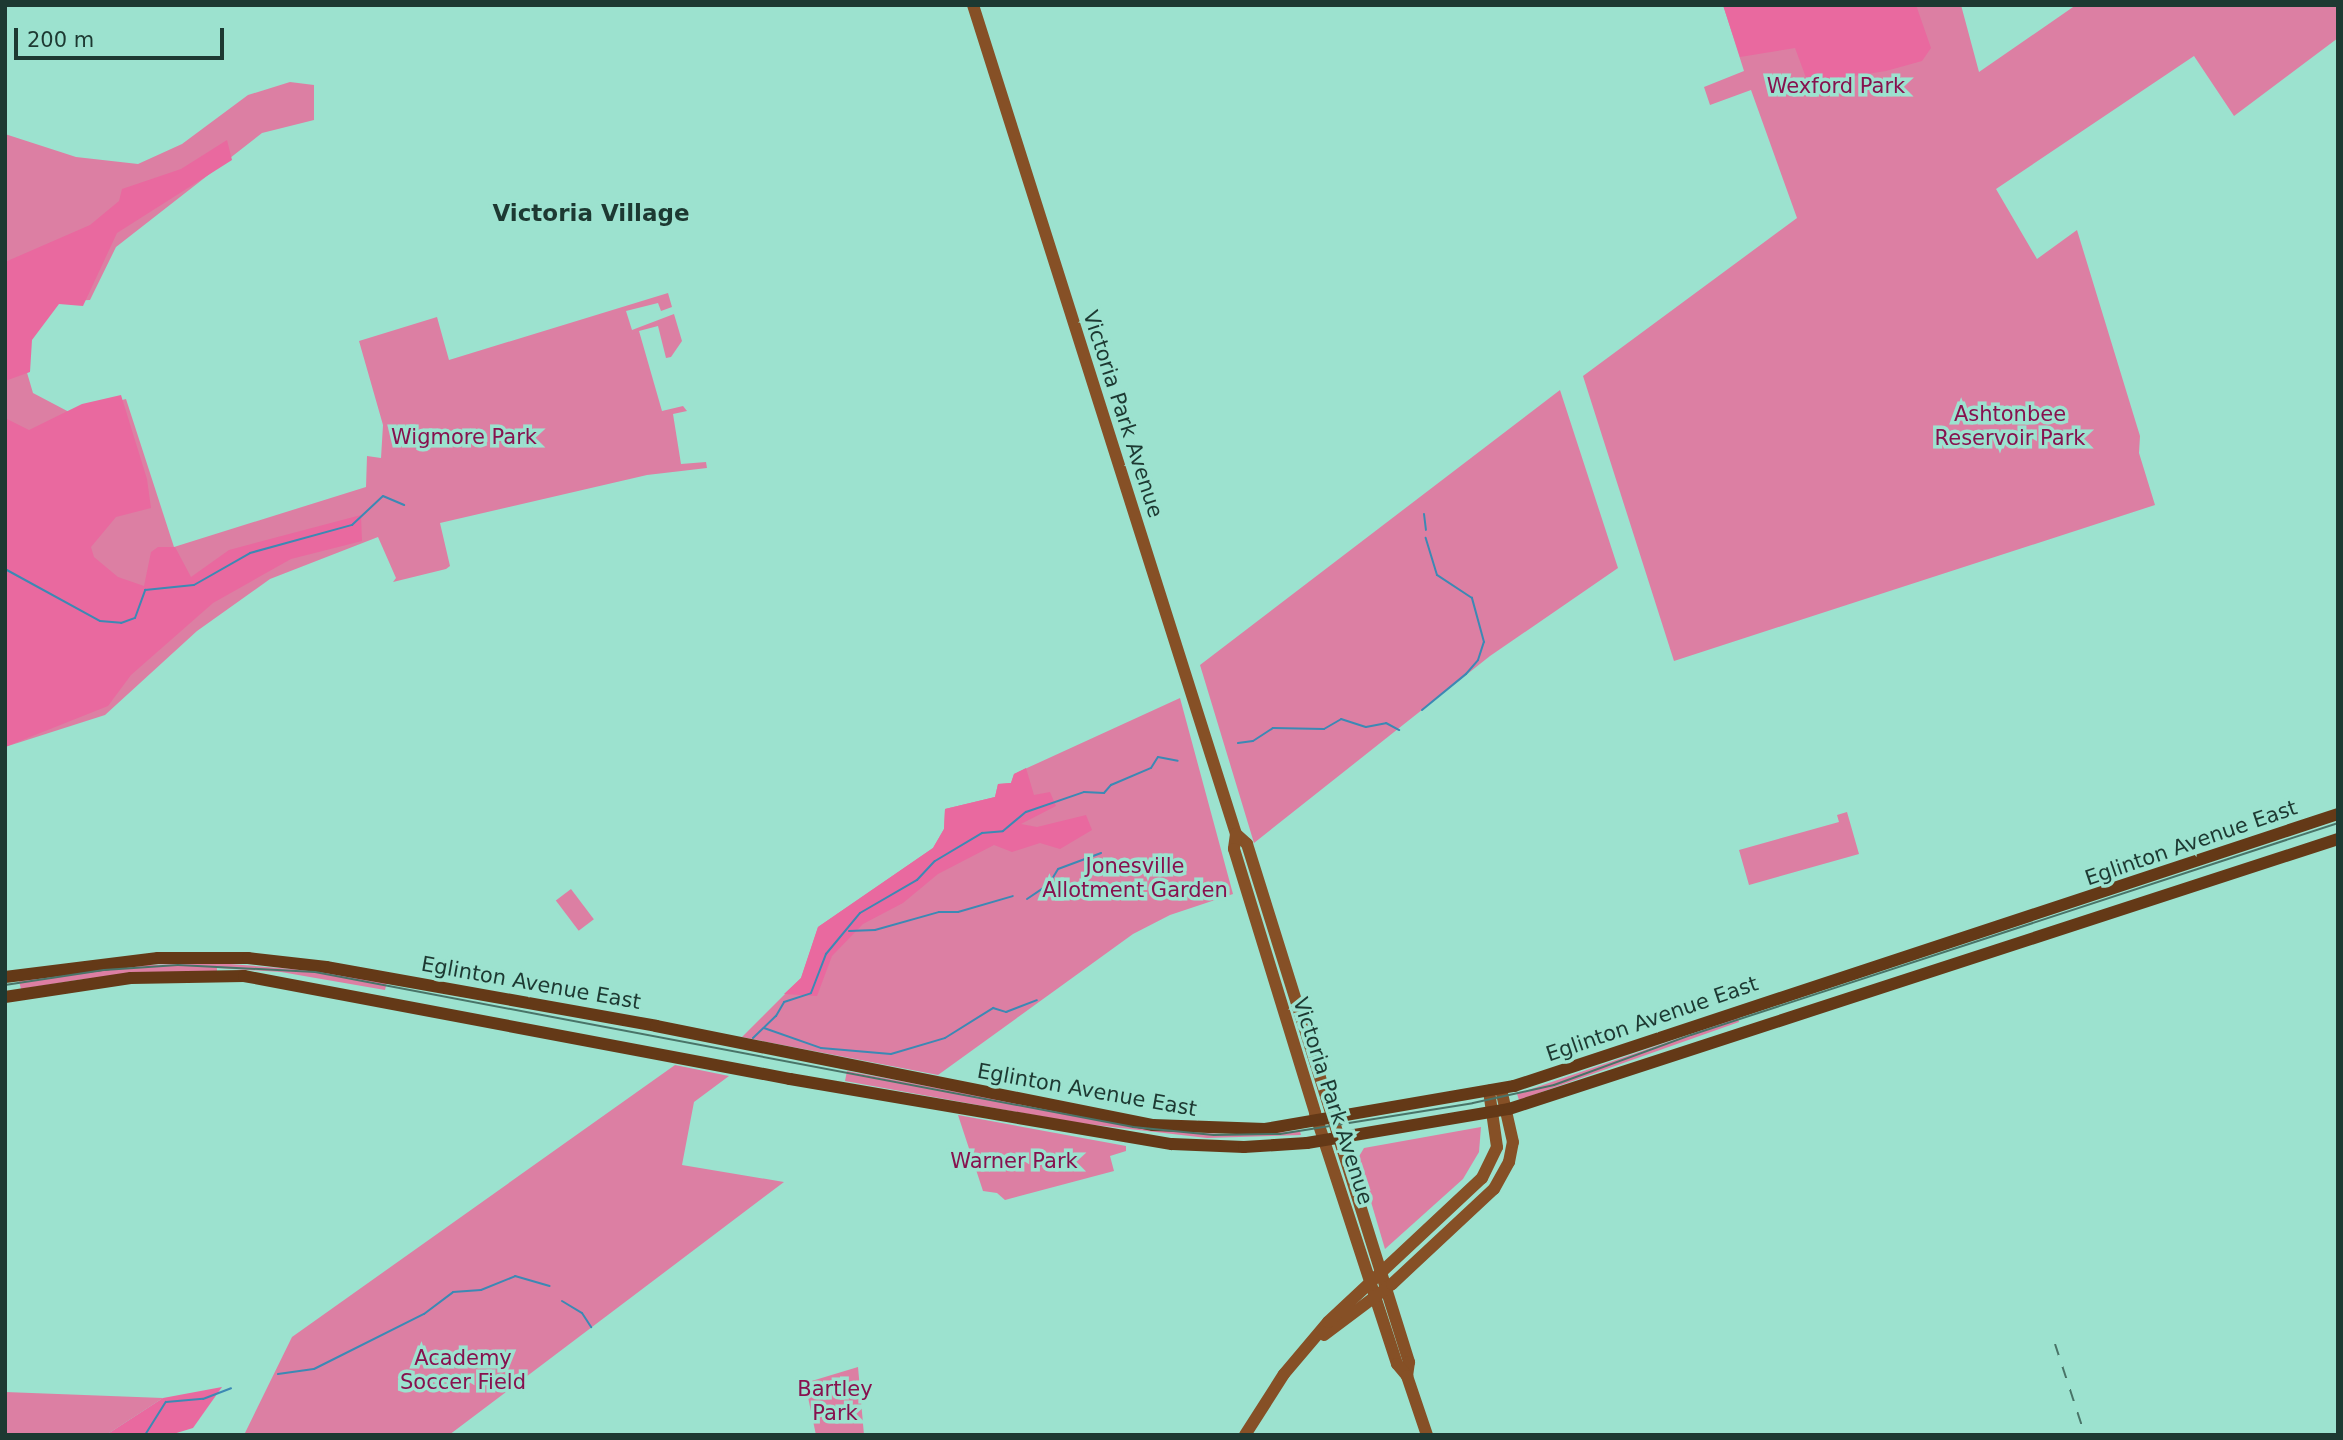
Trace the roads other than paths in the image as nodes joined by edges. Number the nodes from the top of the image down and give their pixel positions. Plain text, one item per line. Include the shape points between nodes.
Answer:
1 (973, 5) edge
2 (2338, 814) edge
3 (1237, 834) junction
4 (2338, 839) edge
5 (5, 976) edge
6 (5, 997) edge
7 (1495, 1090) junction
8 (1509, 1109) junction
9 (1494, 1113) junction
10 (1333, 1118) junction
11 (1317, 1121) junction
12 (1340, 1140) junction
13 (1325, 1141) junction
14 (1374, 1251) junction
15 (1401, 1257) junction
16 (1405, 1272) junction
17 (1376, 1279) junction
18 (1381, 1293) junction
19 (1392, 1310) junction
20 (1346, 1319) junction
21 (1383, 1321) junction
22 (1309, 1344) junction
23 (1407, 1376) junction
24 (1245, 1435) edge
25 (1427, 1435) edge

1 - 3 main road, Victoria Park Avenue
2 - 7 main road, Eglinton Avenue East
3 - 10 main road, Victoria Park Avenue via 1247,845
3 - 11 main road, Victoria Park Avenue via 1234,849
4 - 8 main road, Eglinton Avenue East
5 - 11 main road, Eglinton Avenue East via 158,958 248,958 326,967 656,1026 1153,1125 1265,1129
6 - 13 main road, Eglinton Avenue East via 131,978 244,976 790,1079 1172,1144 1244,1147
7 - 8 main road
7 - 9 main road
7 - 10 main road, Eglinton Avenue East
8 - 9 main road, Eglinton Avenue East
8 - 16 main road via 1512,1149 1500,1181 1470,1215
9 - 12 main road, Eglinton Avenue East
9 - 15 main road via 1497,1147 1487,1170
10 - 11 main road, Eglinton Avenue East
10 - 12 main road, Victoria Park Avenue
11 - 13 main road, Victoria Park Avenue
12 - 13 main road, Eglinton Avenue East
12 - 14 main road, Victoria Park Avenue
13 - 17 main road, Victoria Park Avenue
14 - 15 main road
14 - 17 main road, Victoria Park Avenue
15 - 17 main road
16 - 18 main road
16 - 19 main road
17 - 18 main road, Victoria Park Avenue
17 - 22 main road
18 - 19 main road, Victoria Park Avenue
18 - 20 main road
18 - 21 main road, Victoria Park Avenue
19 - 23 main road, Victoria Park Avenue via 1409,1362
20 - 21 main road via 1360,1316
20 - 22 main road
21 - 23 main road, Victoria Park Avenue via 1397,1364
22 - 24 main road
23 - 25 main road, Victoria Park Avenue

